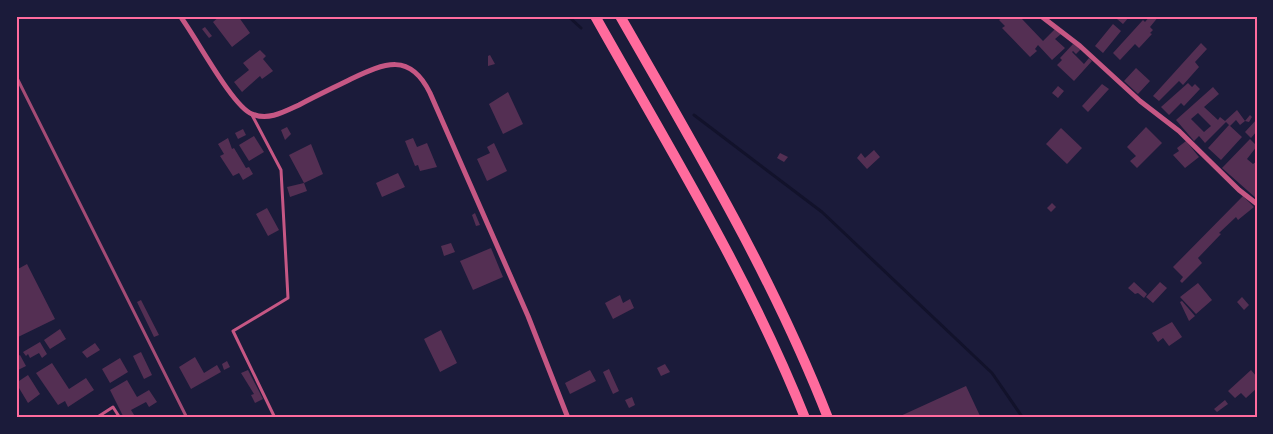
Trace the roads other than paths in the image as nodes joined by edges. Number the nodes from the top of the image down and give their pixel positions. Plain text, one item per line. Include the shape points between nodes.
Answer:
1 (180, 16) edge
2 (595, 16) edge
3 (620, 16) edge
4 (1041, 16) edge
5 (252, 114) junction
6 (1257, 204) edge
7 (96, 418) edge
8 (120, 418) edge
9 (275, 418) edge
10 (568, 418) edge
11 (805, 418) edge
12 (828, 418) edge

1 - 5 street via 238,105
2 - 11 highway via 746,287
3 - 12 highway via 749,243 792,331
4 - 6 street via 1179,131
5 - 9 lane via 281,170 288,298 233,331
5 - 10 street via 279,114 382,65 401,65 418,74 430,93 500,250
7 - 8 lane via 113,407

